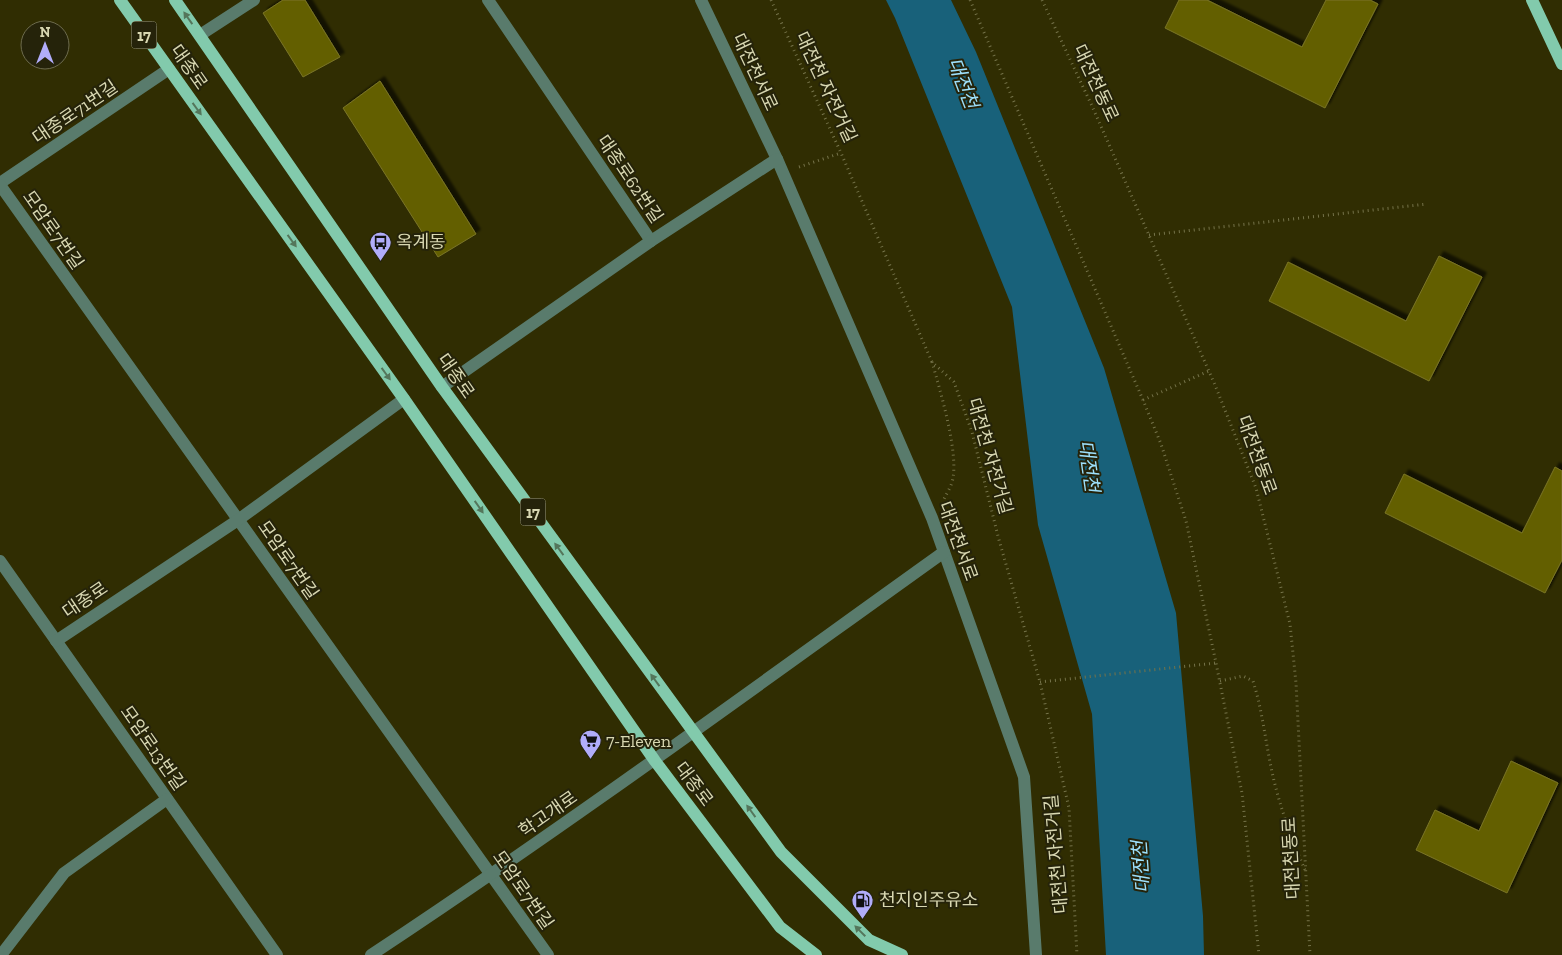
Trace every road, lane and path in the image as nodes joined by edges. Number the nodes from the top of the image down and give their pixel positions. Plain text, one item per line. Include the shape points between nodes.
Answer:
1 (120, 0) edge
2 (175, 0) edge
3 (254, 0) edge
4 (488, 0) edge
5 (701, 0) edge
6 (771, 0) edge
7 (970, 0) edge
8 (1042, 0) edge
9 (1532, 0) edge
10 (200, 36) junction
11 (1560, 55) edge
12 (169, 70) junction
13 (841, 153) junction
14 (777, 159) junction
15 (810, 162) dead end
16 (0, 184) edge
17 (1427, 204) dead end
18 (1149, 235) junction
19 (651, 241) junction
20 (932, 362) junction
21 (1209, 371) junction
22 (442, 387) junction
23 (404, 399) junction
24 (1143, 400) junction
25 (932, 518) junction
26 (238, 520) junction
27 (944, 552) junction
28 (0, 561) edge
29 (56, 641) junction
30 (1216, 663) junction
31 (1220, 681) junction
32 (1040, 682) junction
33 (693, 732) junction
34 (655, 761) junction
35 (167, 799) junction
36 (1305, 872) junction
37 (491, 875) junction
38 (1, 955) edge
39 (277, 955) edge
40 (371, 955) edge
41 (548, 955) edge
42 (816, 955) edge
43 (902, 955) edge
44 (1036, 955) edge
45 (1076, 955) edge
46 (1259, 955) edge
47 (1310, 955) edge

1 - 12 main road, 대종로 / 17
10 -> 2 main road, 대종로 / 17
3 - 10 street, 대종로
4 - 19 street, 대종로62번길
5 - 14 street, 대전천서로
6 - 13 path, 대전천 자전거길
7 - 24 path
8 - 18 path, 대전천동로
9 - 11 main road
10 - 22 main road, 대종로 / 17
12 - 16 street, 대종로71번길
12 -> 23 main road, 대종로 / 17
13 - 15 path
13 - 20 path, 대전천 자전거길
14 - 19 street
14 - 25 street, 대전천서로
16 - 26 street, 모암로7번길
17 - 18 path
18 - 21 path, 대전천동로
19 - 22 street, 대종로62번길
20 - 25 path via 947,422 953,477
20 - 32 path, 대전천 자전거길 via 954,382 972,432
21 - 24 path
21 - 36 path, 대전천동로 via 1256,488 1290,624
33 -> 22 main road, 대종로 / 17
23 - 26 street, 대종로
23 -> 34 main road, 대종로 / 17
24 - 30 path via 1186,521
25 - 27 street, 대전천서로
26 - 29 street, 대종로
26 - 37 street, 모암로7번길
27 - 33 street
27 - 44 street, 대전천서로 via 1024,777
28 - 29 street, 모암로13번길
29 - 35 street, 모암로13번길
30 - 31 path
30 - 32 path
31 - 36 path via 1243,676 1253,681 1261,705 1280,802
31 - 46 path via 1242,793
32 - 45 path, 대전천 자전거길 via 1069,808
33 - 34 street, 학고개로
43 -> 33 main road, 대종로 / 17 via 869,940 781,852
34 - 37 street, 학고개로
34 - 42 main road, 대종로 / 17 via 780,927
35 - 38 street via 64,873
35 - 39 street, 모암로13번길
36 - 47 path, 대전천동로
37 - 40 street, 학고개로
37 - 41 street, 모암로7번길

